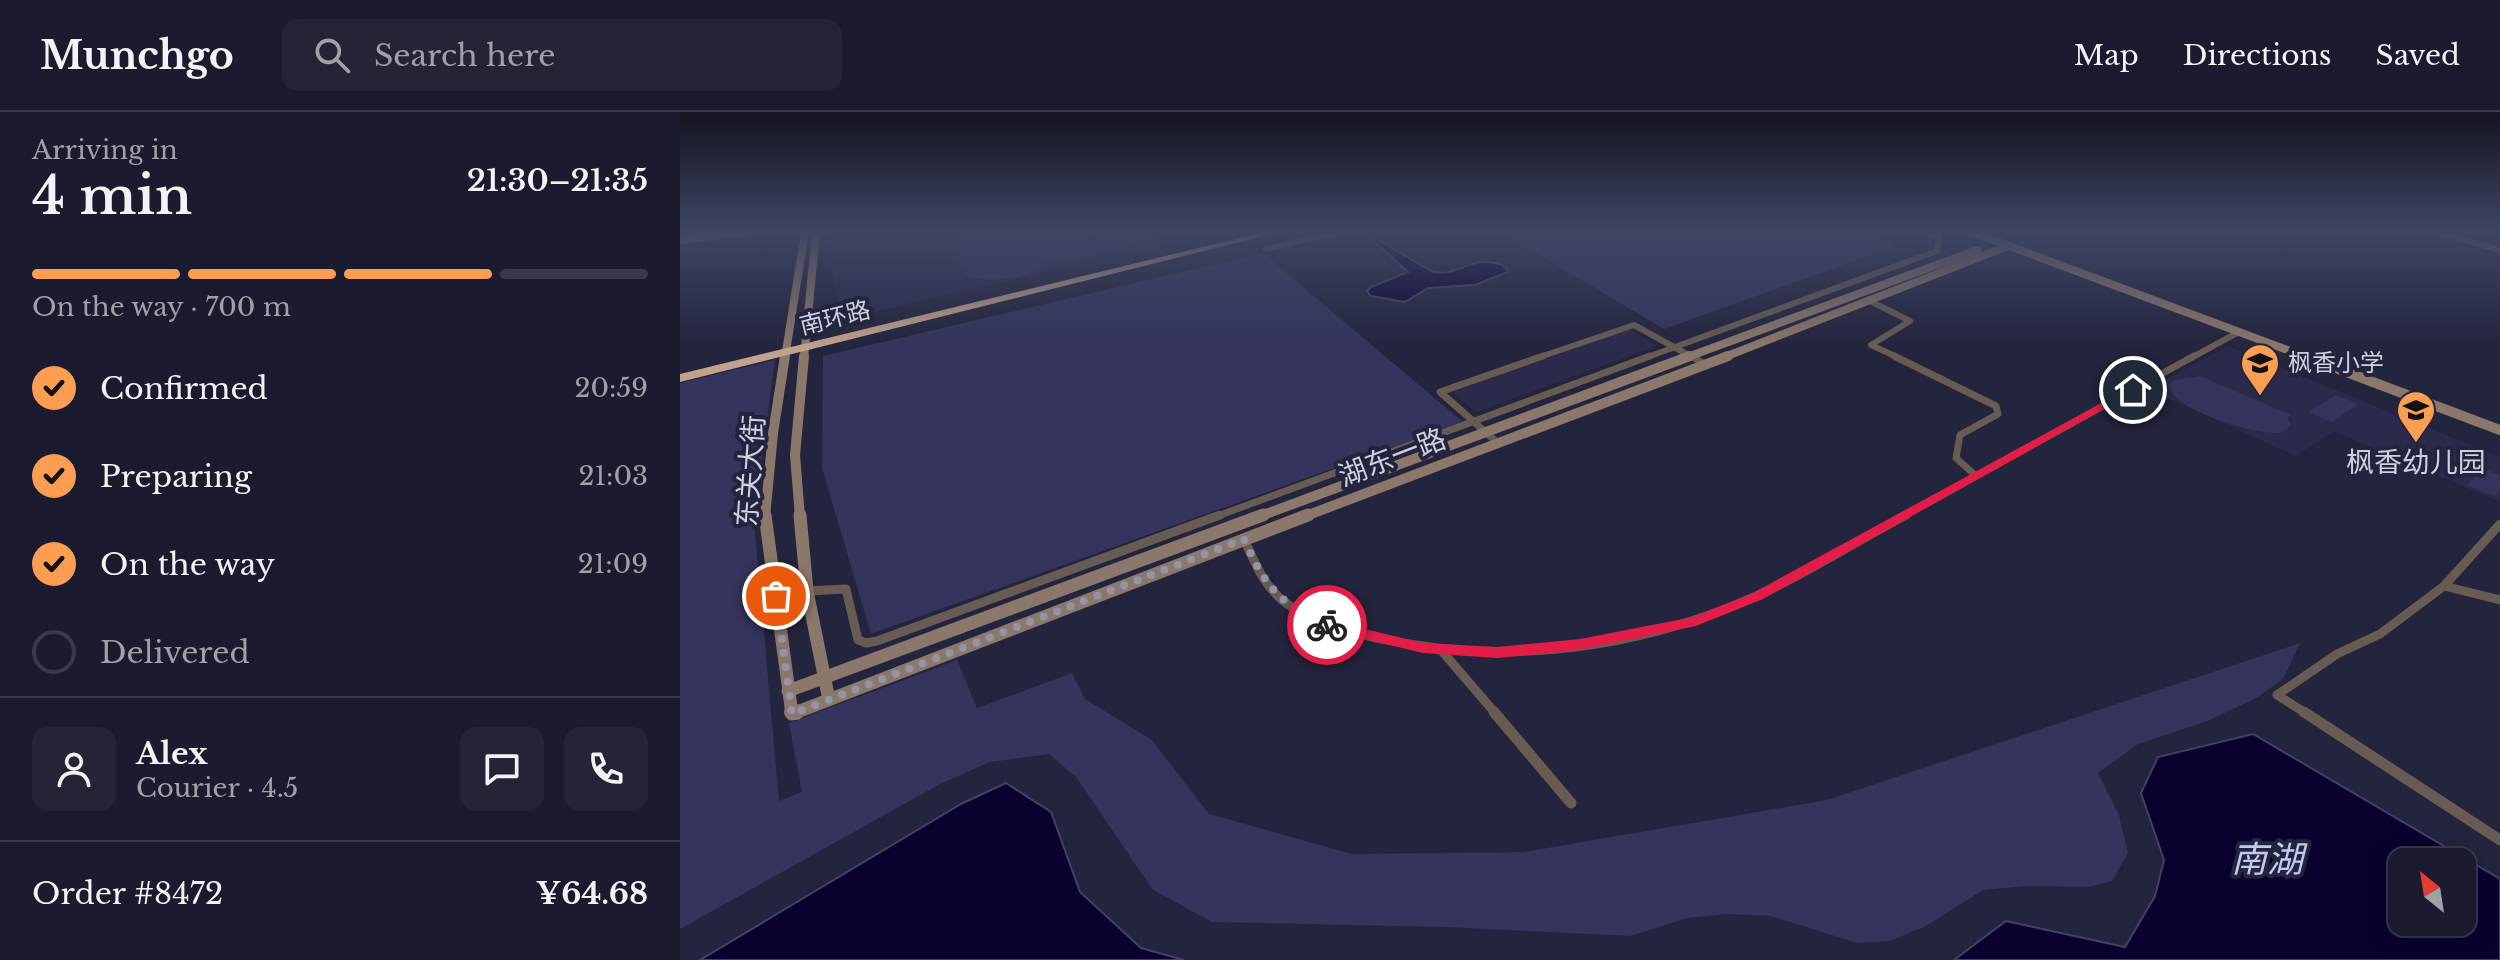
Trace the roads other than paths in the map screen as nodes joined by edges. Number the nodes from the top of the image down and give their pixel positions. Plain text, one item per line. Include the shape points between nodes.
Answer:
1 (799, 271) edge
2 (812, 271) edge
3 (1098, 271) edge
4 (1113, 271) edge
5 (1884, 271) edge
6 (1931, 271) edge
7 (1944, 271) edge
8 (2074, 271) edge
9 (2088, 271) edge
10 (1872, 302) junction
11 (2237, 333) junction
12 (804, 344) junction
13 (1676, 347) junction
14 (788, 349) junction
15 (1693, 357) junction
16 (1706, 365) junction
17 (680, 371) edge
18 (680, 378) edge
19 (1473, 421) junction
20 (2500, 423) edge
21 (2500, 430) edge
22 (1486, 432) junction
23 (1498, 443) junction
24 (1976, 476) junction
25 (2500, 524) edge
26 (1244, 539) junction
27 (2444, 586) junction
28 (807, 591) junction
29 (2500, 600) edge
30 (1440, 650) junction
31 (825, 677) junction
32 (788, 691) junction
33 (829, 700) junction
34 (792, 714) joint
35 (1571, 803) dead end
36 (2500, 840) edge

1 - 14 main road, 东关大街
2 - 12 main road, 东关大街
3 - 12 highway, 南环路
4 - 12 highway, 南环路
5 - 13 street
6 - 15 main road, 湖东一路
7 - 10 main road, 湖东一路
8 - 11 main road
9 - 20 main road
10 - 16 main road, 湖东一路
10 - 24 street via 1910,321 1871,345 1996,406 1998,414 1960,435 1956,458
11 - 21 main road
11 - 24 street
12 - 14 highway, 南环路
12 - 28 main road, 东关大街 via 795,455
13 - 15 street
13 - 19 street
13 - 19 street via 1634,325 1440,392
14 - 17 highway, 南环路
14 - 18 highway, 南环路
14 - 32 main road, 东关大街 via 765,513
15 - 16 street
15 - 22 main road, 湖东一路
16 - 23 main road, 湖东一路
19 - 22 street
19 - 28 street via 877,641 858,640 846,589
22 - 23 street
22 - 31 main road, 湖东一路
23 - 26 main road, 湖东一路
24 - 30 street via 1758,596 1696,621 1540,650
25 - 27 street
26 - 30 street via 1261,577 1307,616 1334,628
26 - 33 main road, 湖东一路
27 - 29 street
27 - 36 street via 2380,634 2337,654 2277,695
28 - 31 main road, 东关大街
30 - 35 street
31 - 32 main road, 湖东一路
31 - 33 main road, 东关大街
32 - 34 main road, 东关大街
33 - 34 main road, 湖东一路

